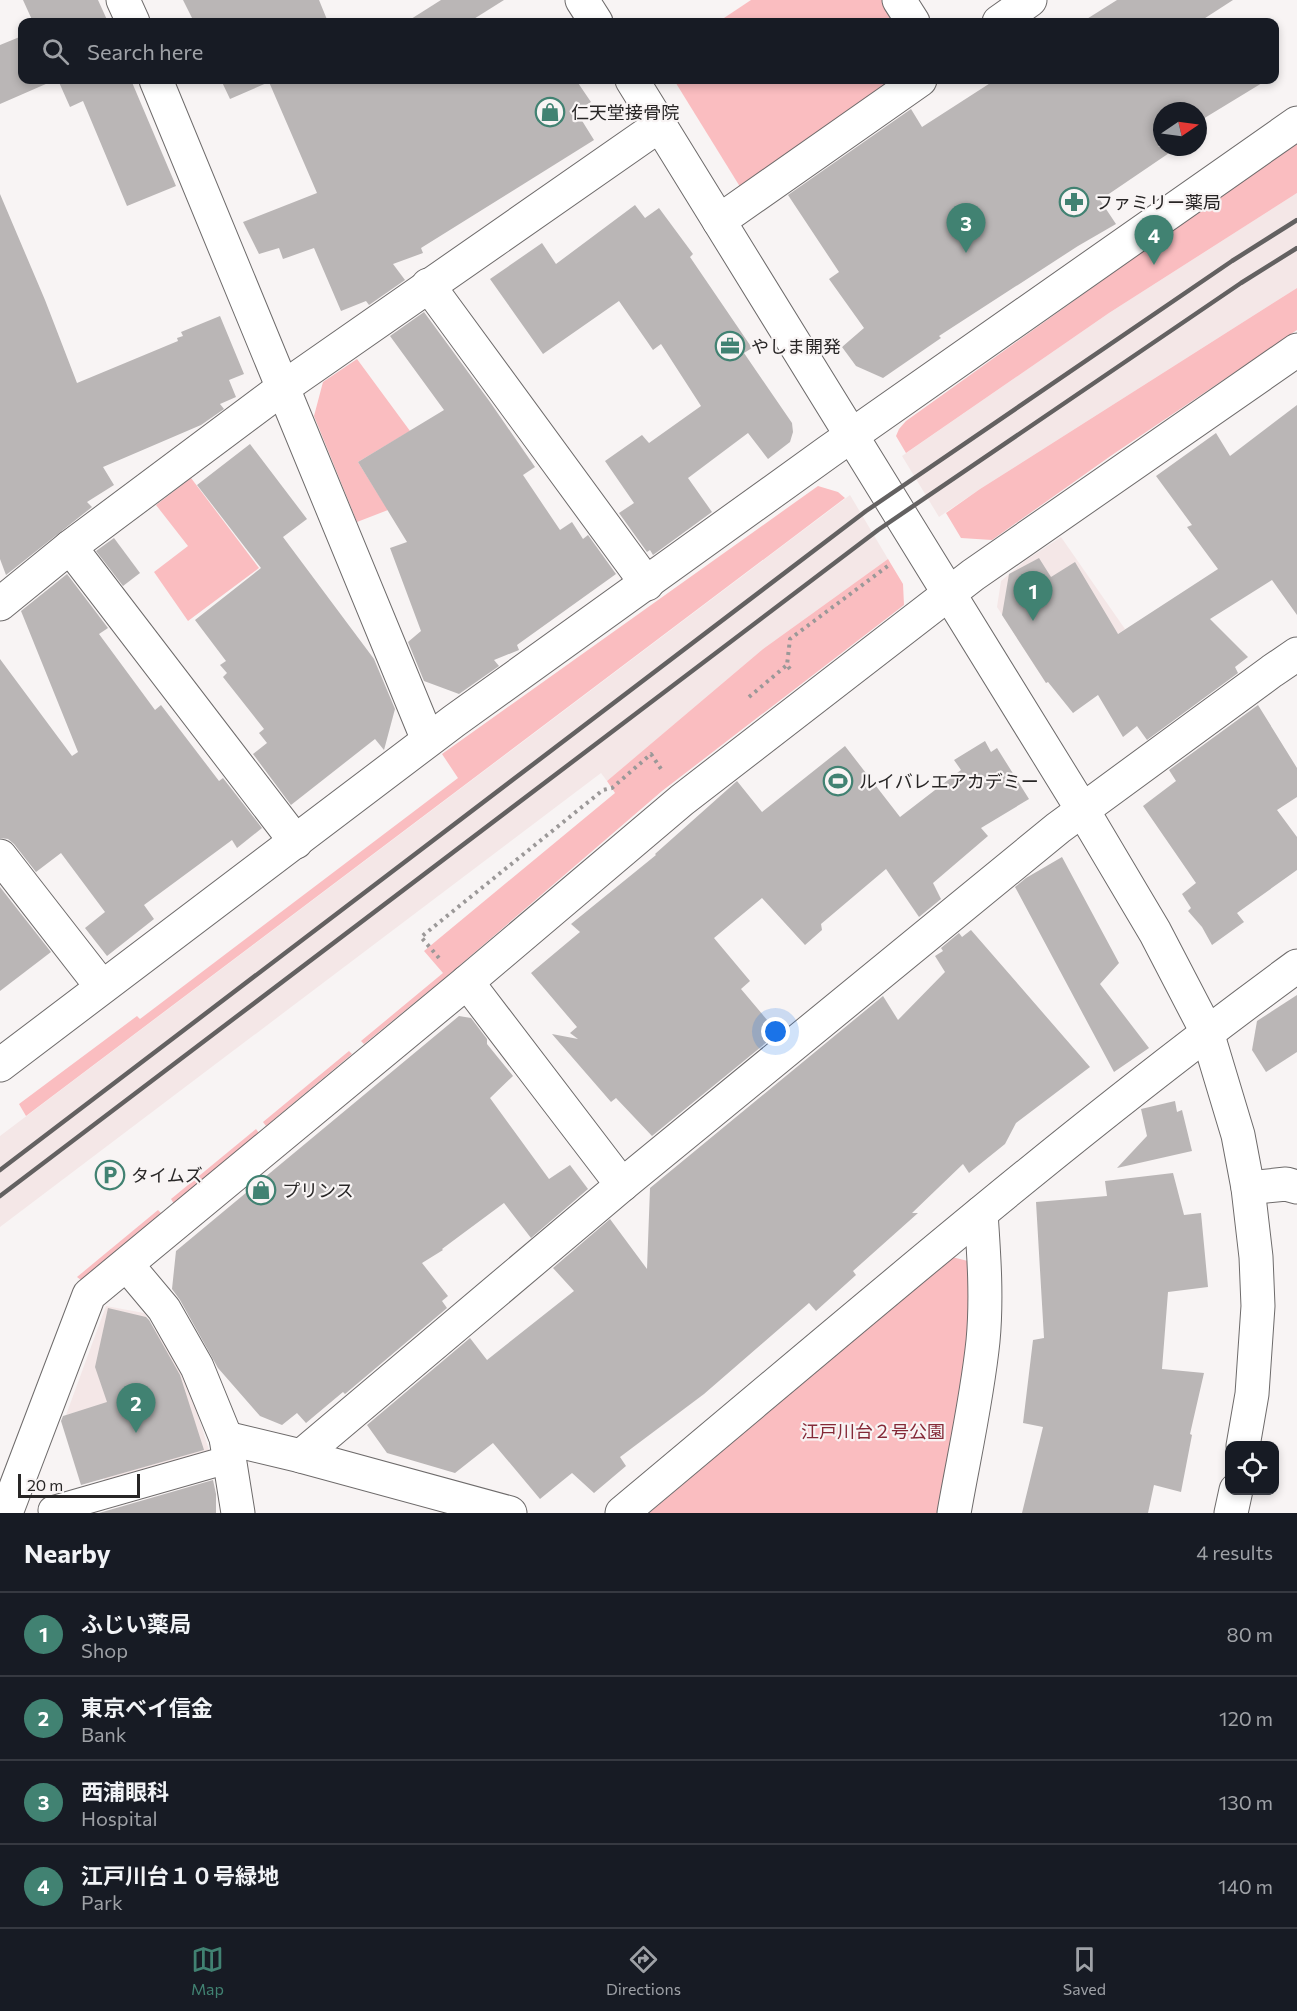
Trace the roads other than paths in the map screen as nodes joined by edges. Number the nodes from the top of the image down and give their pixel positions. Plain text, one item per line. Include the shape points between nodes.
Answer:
1 (123, 0) edge
2 (582, 0) edge
3 (899, 0) edge
4 (1030, 0) edge
5 (131, 18) edge
6 (593, 18) edge
7 (910, 18) edge
8 (1005, 18) edge
9 (158, 84) edge
10 (634, 84) edge
11 (914, 84) edge
12 (1297, 123) edge
13 (660, 125) junction
14 (719, 221) junction
15 (428, 285) junction
16 (1297, 350) edge
17 (284, 387) junction
18 (853, 436) junction
19 (70, 548) junction
20 (646, 584) junction
21 (949, 594) junction
22 (0, 604) edge
23 (1297, 654) edge
24 (428, 740) junction
25 (1082, 809) junction
26 (296, 842) junction
27 (0, 856) edge
28 (1297, 966) edge
29 (464, 984) junction
30 (102, 987) junction
31 (1207, 1032) junction
32 (0, 1065) edge
33 (622, 1185) junction
34 (1297, 1187) edge
35 (1248, 1188) junction
36 (981, 1214) junction
37 (127, 1265) junction
38 (1245, 1441) edge
39 (229, 1449) junction
40 (301, 1456) junction
41 (1235, 1495) edge
42 (52, 1510) dead end
43 (6, 1513) edge
44 (238, 1513) edge
45 (510, 1513) edge
46 (622, 1513) edge
47 (954, 1513) edge
48 (1231, 1513) edge

1 - 5 street
2 - 6 street
3 - 7 street
4 - 8 street
9 - 17 street
10 - 13 street
11 - 14 street
12 - 18 street
13 - 14 street
13 - 15 street
14 - 18 street
15 - 17 street
15 - 20 street
16 - 21 street
17 - 19 street
17 - 24 street
18 - 20 street
18 - 21 street
19 - 22 street
19 - 26 street
20 - 24 street
21 - 25 street
21 - 29 street via 682,800
23 - 25 street
24 - 26 street
25 - 31 street via 1155,932
25 - 33 street
26 - 30 street
27 - 30 street
28 - 31 street
29 - 33 street
29 - 37 street
30 - 32 street
31 - 35 street via 1238,1135
31 - 36 street
33 - 40 street
34 - 35 street via 1286,1184
35 - 38 street via 1258,1306
36 - 46 street
36 - 47 street via 983,1339
37 - 39 street via 164,1309 197,1367
37 - 43 street via 88,1295
39 - 40 street
39 - 42 street
39 - 44 street
40 - 45 street
41 - 48 street

